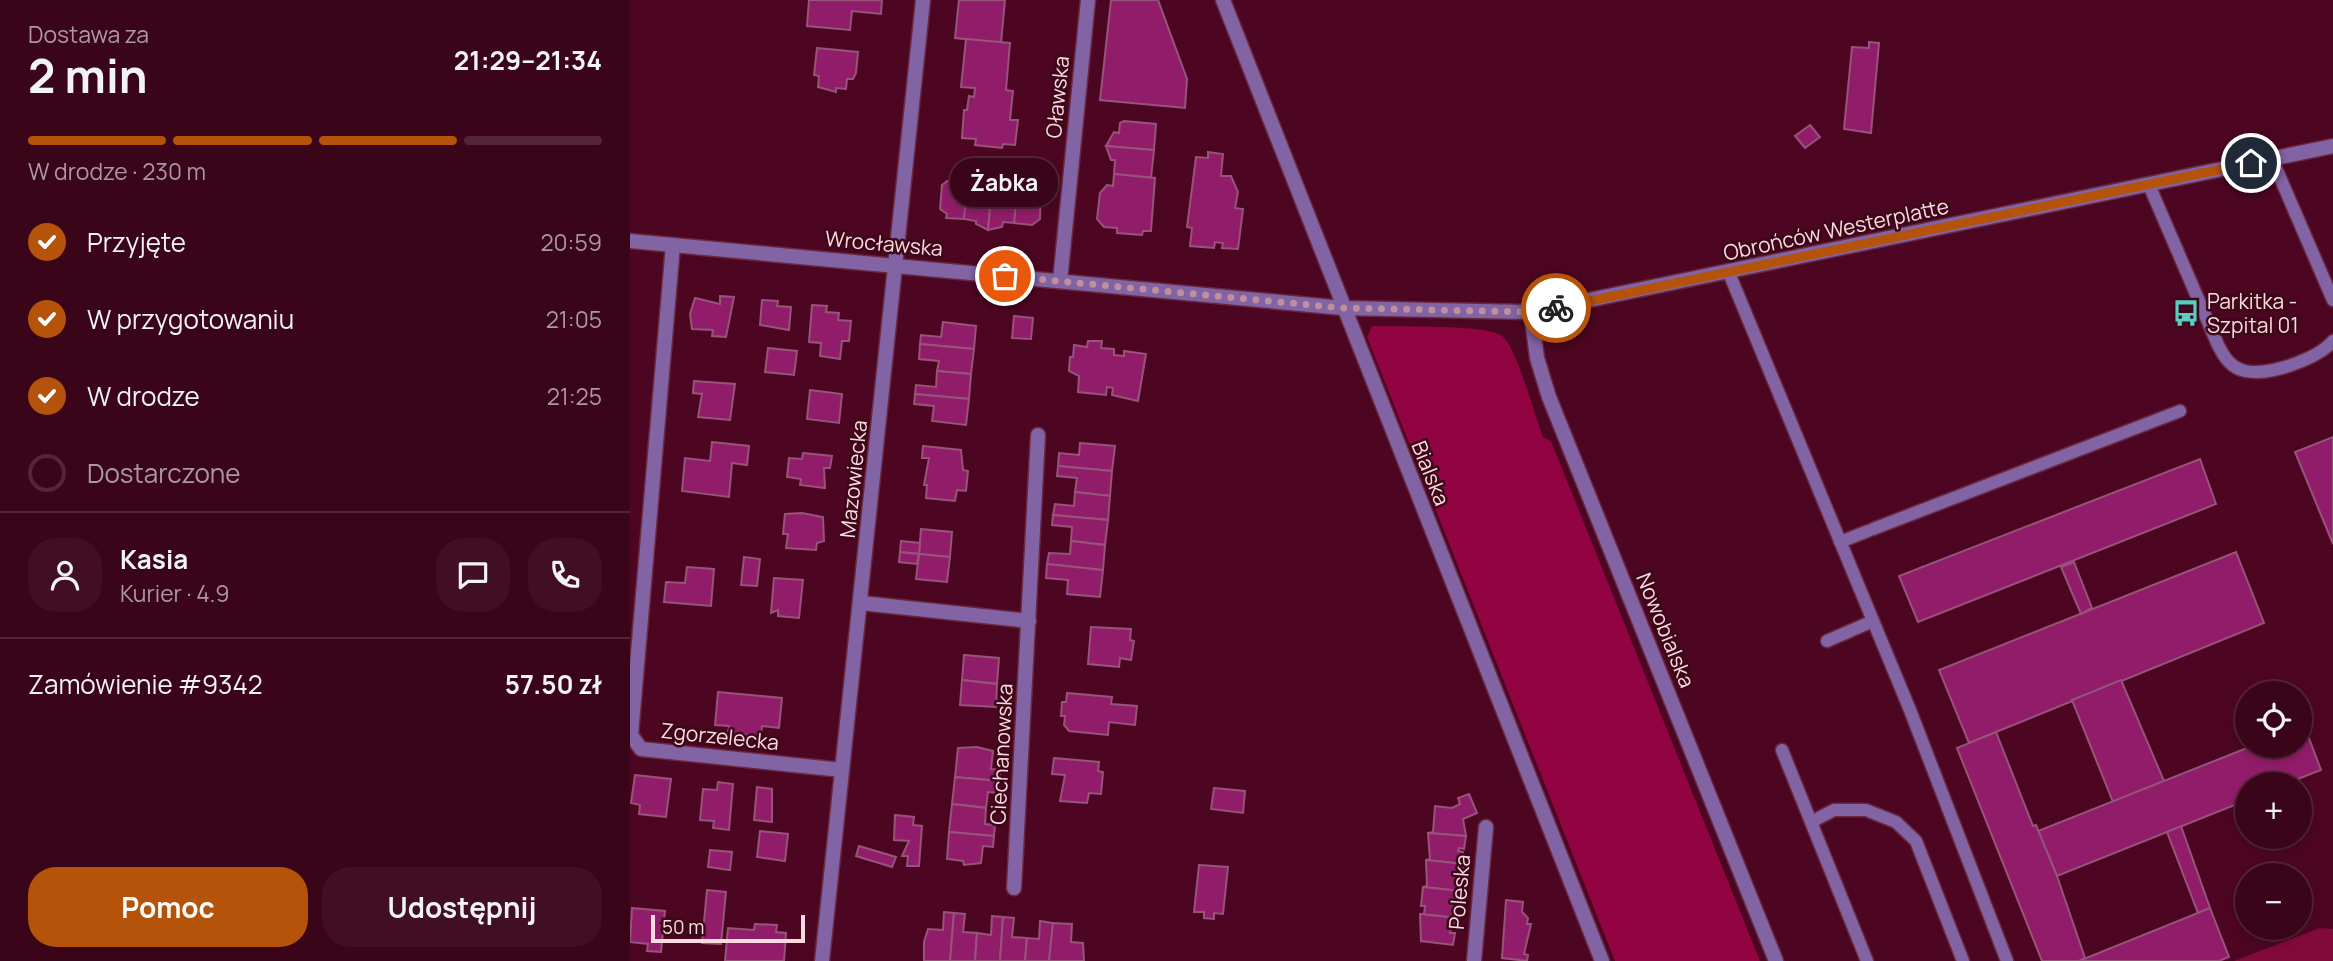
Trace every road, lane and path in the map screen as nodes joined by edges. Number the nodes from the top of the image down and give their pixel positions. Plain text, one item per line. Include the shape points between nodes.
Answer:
1 (923, 0) edge
2 (1088, 0) edge
3 (1223, 0) edge
4 (2333, 146) edge
5 (2272, 159) junction
6 (2149, 184) junction
7 (630, 241) edge
8 (673, 244) junction
9 (895, 265) junction
10 (1729, 272) junction
11 (1060, 281) junction
12 (2333, 300) edge
13 (1343, 308) junction
14 (1531, 312) junction
15 (2333, 341) edge
16 (2180, 411) dead end
17 (1038, 435) dead end
18 (1840, 542) junction
19 (861, 603) junction
20 (1029, 621) junction
21 (1873, 621) junction
22 (1826, 640) dead end
23 (1782, 750) dead end
24 (842, 770) junction
25 (1811, 822) junction
26 (1486, 827) dead end
27 (1014, 888) dead end
28 (822, 961) edge
29 (1474, 961) edge
30 (1602, 961) edge
31 (1776, 961) edge
32 (1867, 961) edge
33 (1963, 961) edge
34 (2007, 961) edge

1 - 9 street, Mazowiecka
2 - 11 street, Oławska
3 - 13 street, Bialska
4 - 5 street, Obrońców Westerplatte
5 - 6 street, Obrońców Westerplatte
5 - 12 lane
6 - 10 street, Obrońców Westerplatte
6 - 15 lane via 2218,345 2234,366 2244,371 2277,368
7 - 8 street, Wrocławska
8 - 9 street, Wrocławska
8 - 24 street, Zgorzelecka via 631,735 641,749
9 - 11 street, Wrocławska
9 - 19 street, Mazowiecka
10 - 14 street, Obrońców Westerplatte
10 - 18 lane
11 - 13 street, Wrocławska
13 - 14 street, Obrońców Westerplatte
13 - 30 street, Bialska
14 - 31 street, Nowobialska via 1537,358 1549,397
16 - 18 lane
17 - 20 street, Ciechanowska
18 - 21 lane
19 - 20 street
19 - 24 street, Mazowiecka
20 - 27 street, Ciechanowska
21 - 22 lane
21 - 34 lane
23 - 25 lane
24 - 28 street, Mazowiecka
25 - 32 lane
25 - 33 lane via 1834,810 1867,810 1896,822 1916,841
26 - 29 street, Poleska

